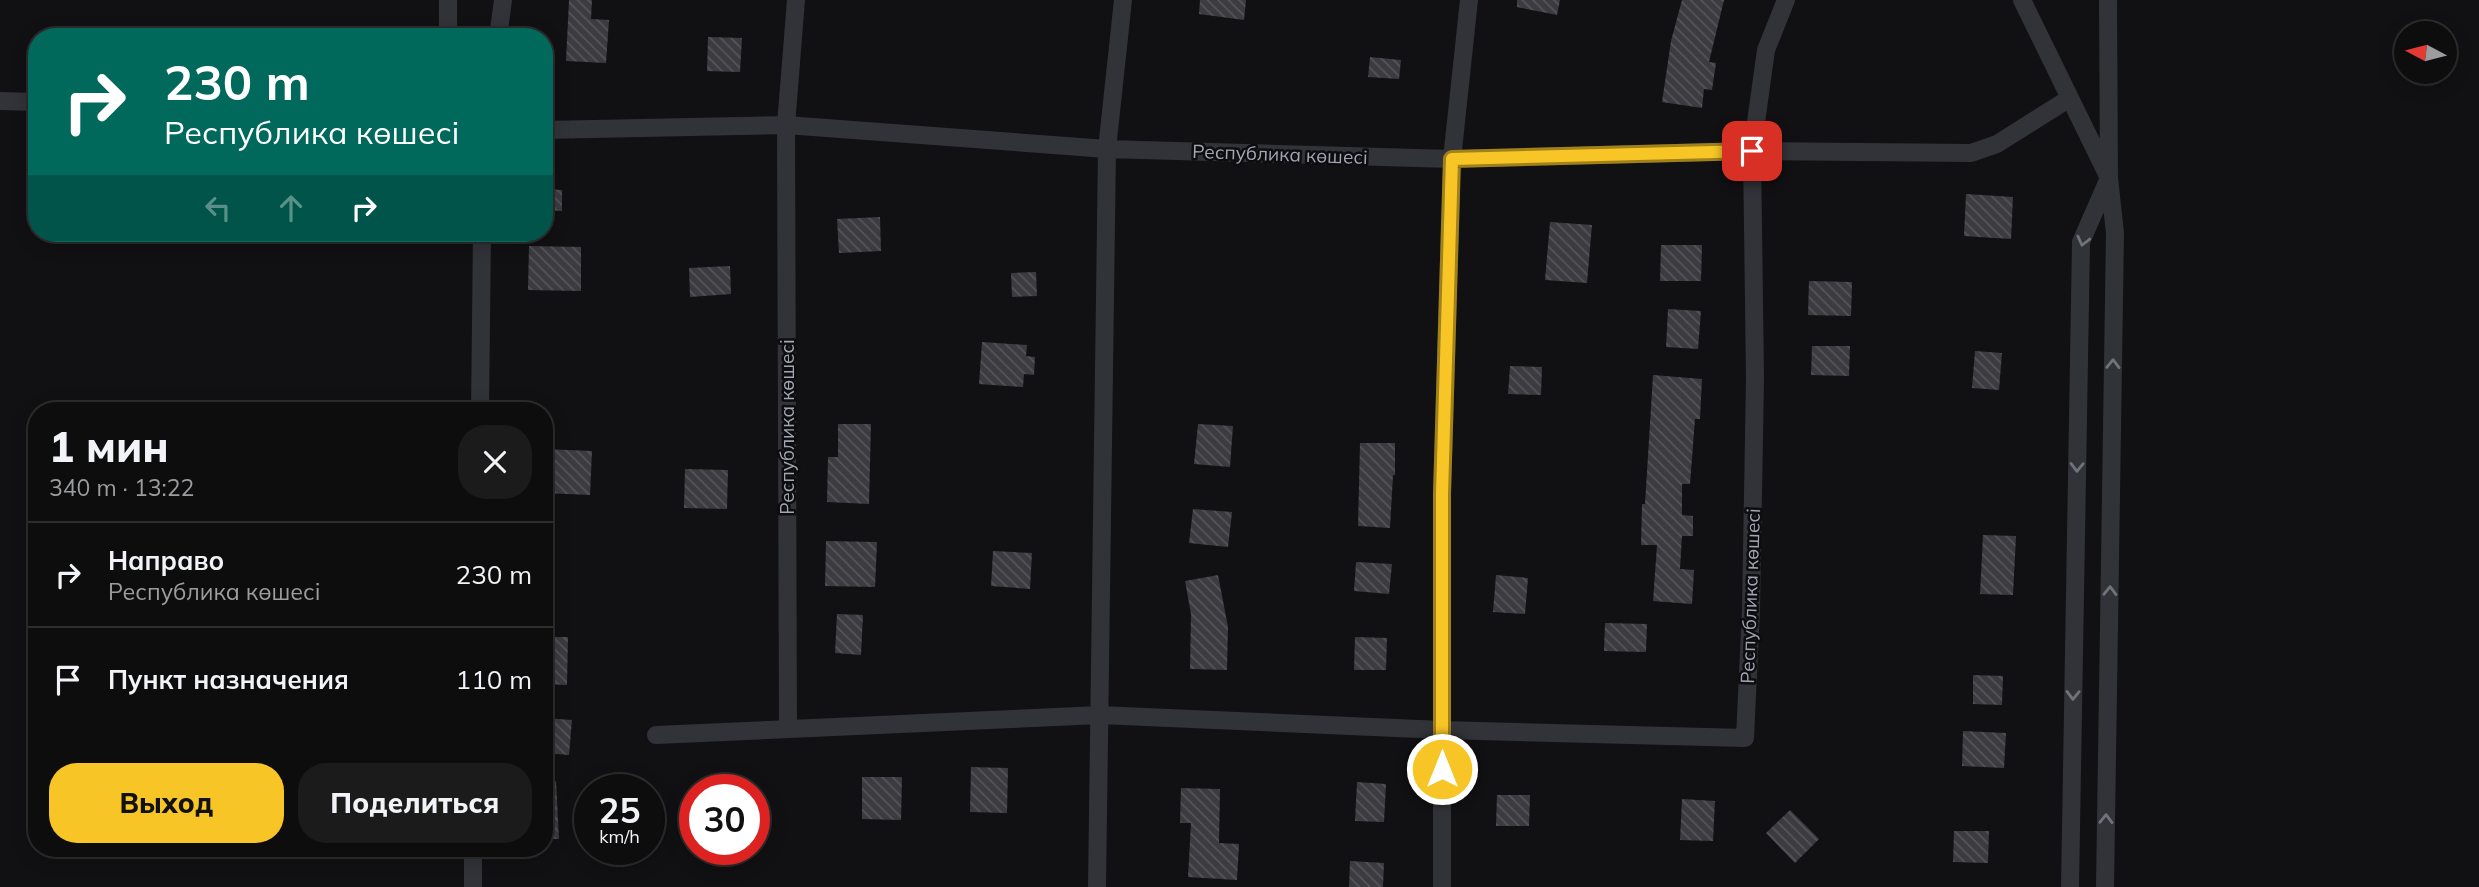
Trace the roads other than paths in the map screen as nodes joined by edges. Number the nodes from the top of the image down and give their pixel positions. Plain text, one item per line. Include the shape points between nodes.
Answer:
1 (449, 0) edge
2 (503, 0) edge
3 (796, 0) edge
4 (1123, 0) edge
5 (1469, 0) edge
6 (1786, 0) edge
7 (2022, 0) edge
8 (2108, 0) edge
9 (448, 28) edge
10 (499, 28) edge
11 (2070, 98) junction
12 (0, 101) edge
13 (28, 103) edge
14 (786, 125) junction
15 (553, 130) edge
16 (1107, 149) junction
17 (1752, 151) junction
18 (1452, 159) junction
19 (2109, 178) junction
20 (482, 242) edge
21 (480, 402) edge
22 (1100, 715) junction
23 (788, 729) junction
24 (1442, 730) junction
25 (656, 734) dead end
26 (473, 857) edge
27 (473, 887) edge
28 (1097, 887) edge
29 (1442, 887) edge
30 (2070, 887) edge
31 (2105, 887) edge

1 - 9 street
2 - 10 street
3 - 14 street, Республика көшесі
4 - 16 street
5 - 18 street
6 - 17 street, Республика көшесі via 1766,51
7 - 11 street
8 - 19 street
11 - 17 street, Республика көшесі via 1997,144 1971,153
11 - 19 street
12 - 13 street
14 - 15 street, Республика көшесі
14 - 16 street, Республика көшесі
14 - 23 street, Республика көшесі
16 - 18 street, Республика көшесі
16 - 22 street
17 - 18 street, Республика көшесі
17 - 24 street, Республика көшесі via 1755,379 1745,738
18 - 24 street via 1442,494
19 -> 30 street via 2081,242
31 -> 19 street via 2115,233
20 - 21 street
22 - 23 street, Республика көшесі
22 - 24 street, Республика көшесі
22 - 28 street
23 - 25 street, Республика көшесі
24 - 29 street
26 - 27 street

